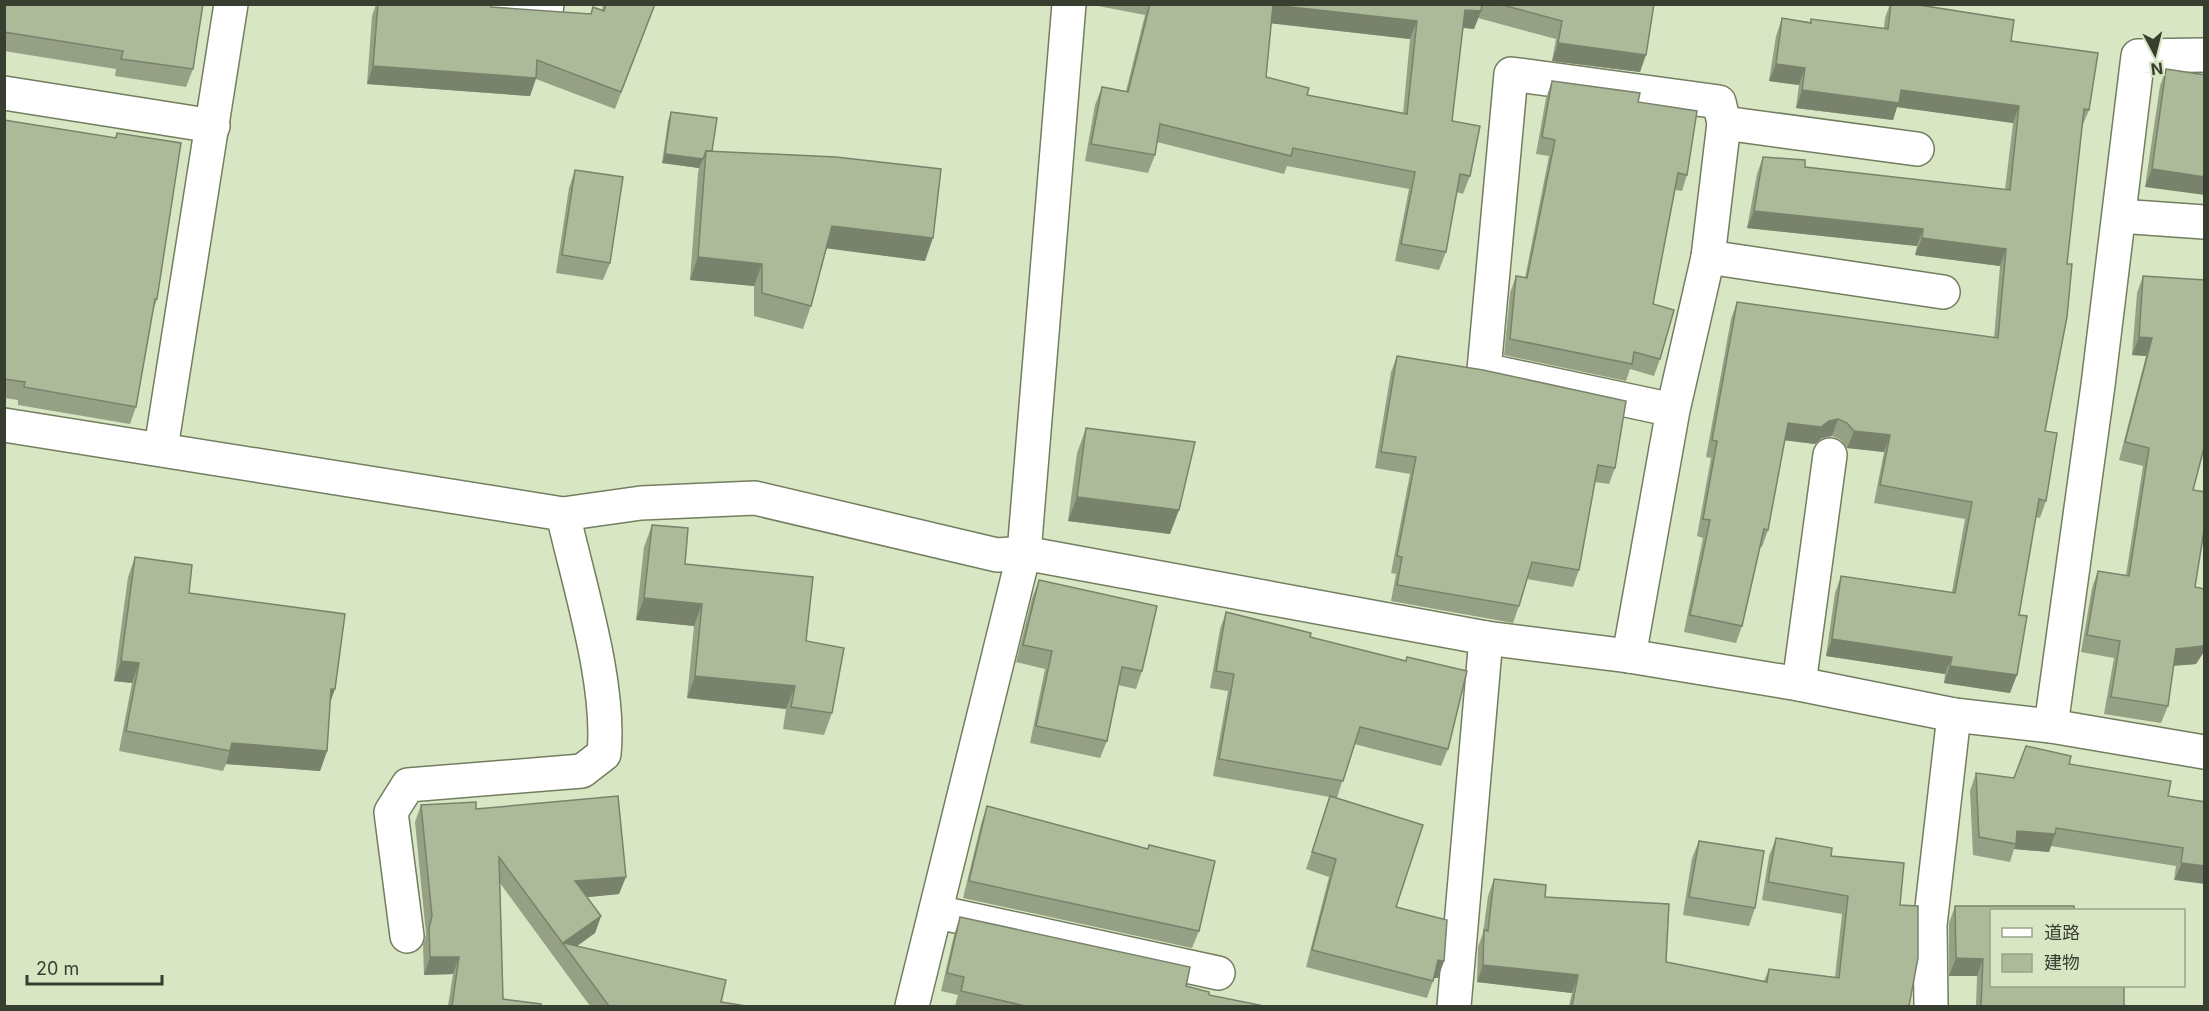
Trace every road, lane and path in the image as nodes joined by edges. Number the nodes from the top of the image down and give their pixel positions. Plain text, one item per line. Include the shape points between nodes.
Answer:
1 (231, 4) edge
2 (501, 4) edge
3 (547, 4) edge
4 (1069, 4) edge
5 (2205, 56) edge
6 (4, 93) edge
7 (1724, 123) junction
8 (213, 126) junction
9 (1917, 149) dead end
10 (2119, 216) junction
11 (2205, 222) edge
12 (1708, 257) junction
13 (1943, 292) dead end
14 (1673, 410) junction
15 (4, 425) edge
16 (161, 448) junction
17 (1830, 455) dead end
18 (563, 514) junction
19 (1024, 553) junction
20 (1486, 638) junction
21 (1629, 656) junction
22 (1799, 684) junction
23 (1954, 716) junction
24 (2051, 726) junction
25 (2205, 752) edge
26 (937, 912) junction
27 (407, 936) dead end
28 (1218, 973) dead end
29 (912, 1006) edge
30 (1454, 1006) edge
31 (1931, 1006) edge

1 - 8 street
2 - 3 street via 546,11
4 - 19 street
5 - 10 street via 2138,56
6 - 8 street
7 - 9 street
7 - 12 street
7 - 14 street via 1719,102 1511,74 1484,370
8 - 16 street
10 - 11 street
10 - 24 street
12 - 13 street
12 - 14 street
14 - 21 street
15 - 16 street
16 - 18 street
17 - 22 street
18 - 19 street via 641,503 755,498 997,555
18 - 27 street via 598,667 607,726 604,754 582,771 408,785 391,812
19 - 20 street
19 - 26 street
20 - 21 street
20 - 30 street
21 - 22 street
22 - 23 street
23 - 24 street
23 - 31 street via 1930,925
24 - 25 street
26 - 28 street
26 - 29 street

